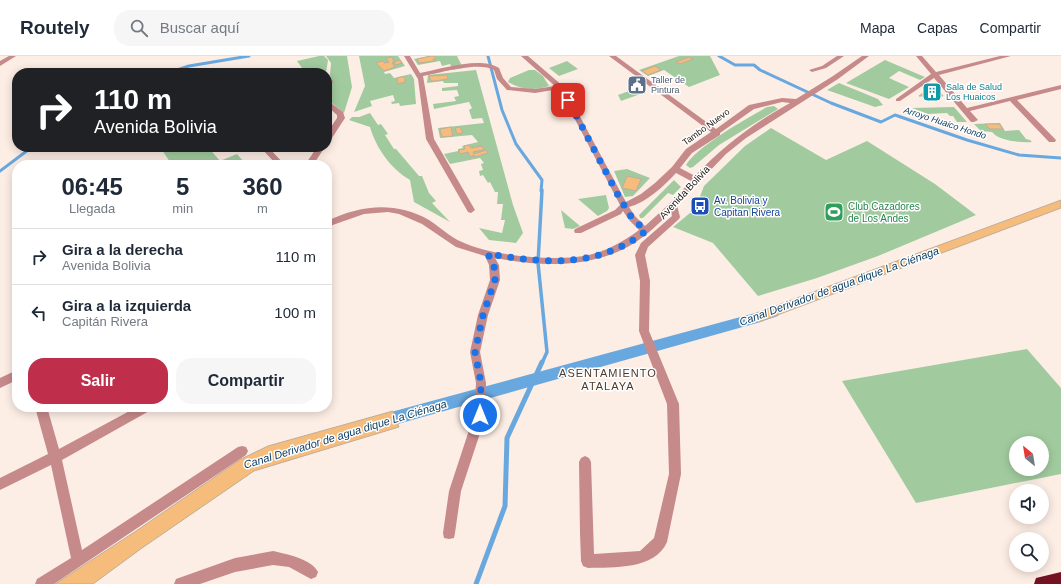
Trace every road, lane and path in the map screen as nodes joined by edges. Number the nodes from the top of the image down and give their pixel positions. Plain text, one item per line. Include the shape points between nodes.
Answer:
1 (13, 56) edge
2 (407, 56) edge
3 (524, 56) edge
4 (612, 56) edge
5 (841, 56) edge
6 (866, 56) edge
7 (919, 56) edge
8 (1008, 56) edge
9 (622, 59) edge
10 (0, 64) edge
11 (812, 70) dead end
12 (935, 74) junction
13 (419, 75) junction
14 (560, 87) junction
15 (1061, 87) edge
16 (898, 100) dead end
17 (1013, 100) junction
18 (797, 101) junction
19 (332, 107) edge
20 (966, 110) junction
21 (974, 120) dead end
22 (332, 132) edge
23 (717, 133) junction
24 (1052, 140) dead end
25 (269, 152) edge
26 (277, 160) edge
27 (675, 169) junction
28 (696, 180) junction
29 (673, 204) junction
30 (624, 205) junction
31 (471, 210) dead end
32 (332, 222) edge
33 (578, 231) dead end
34 (646, 231) junction
35 (488, 254) junction
36 (12, 377) edge
37 (0, 383) edge
38 (42, 412) edge
39 (138, 412) edge
40 (242, 451) dead end
41 (55, 457) junction
42 (586, 462) dead end
43 (0, 484) edge
44 (449, 533) dead end
45 (78, 561) junction
46 (311, 572) dead end
47 (1061, 580) edge
48 (42, 584) edge
49 (181, 584) edge
50 (1042, 584) edge

1 - 10 street
2 - 13 street
3 - 14 street
4 - 9 street
5 - 11 street via 824,67
6 - 18 street, Avenida Bolivia via 821,88
7 - 12 street
8 - 12 street
9 - 23 street
12 - 16 street
12 - 20 street
13 - 14 street via 490,64 497,69 500,79 509,89 535,91
13 - 31 street via 430,139
14 - 30 street
15 - 17 street
17 - 20 street
17 - 24 street
18 - 23 street, Tambo Nuevo via 782,100 752,107
18 - 28 street, Avenida Bolivia via 730,146
19 - 22 street via 341,118
20 - 21 street
23 - 27 street, Tambo Nuevo via 689,151
25 - 26 street
27 - 28 street
27 - 30 street, Tambo Nuevo via 639,200 631,205
28 - 29 street, Avenida Bolivia
29 - 34 street, Avenida Bolivia
29 - 42 street via 676,217 644,245 640,255 645,281 644,331 673,404 675,474 660,542 643,557 588,561
30 - 33 street, Tambo Nuevo via 618,212
30 - 34 street via 632,218
32 - 35 street, Avenida Bolivia via 361,211 396,211 423,221 459,245
34 - 35 street, Avenida Bolivia via 627,244 586,259 570,261
35 - 44 street via 494,265 495,280 483,315 475,352 481,383 480,415 454,491
36 - 37 street
38 - 41 street
39 - 41 street
40 - 45 street
41 - 43 street
41 - 45 street
45 - 48 street
46 - 49 street via 291,561 273,558 235,566
47 - 50 highway

